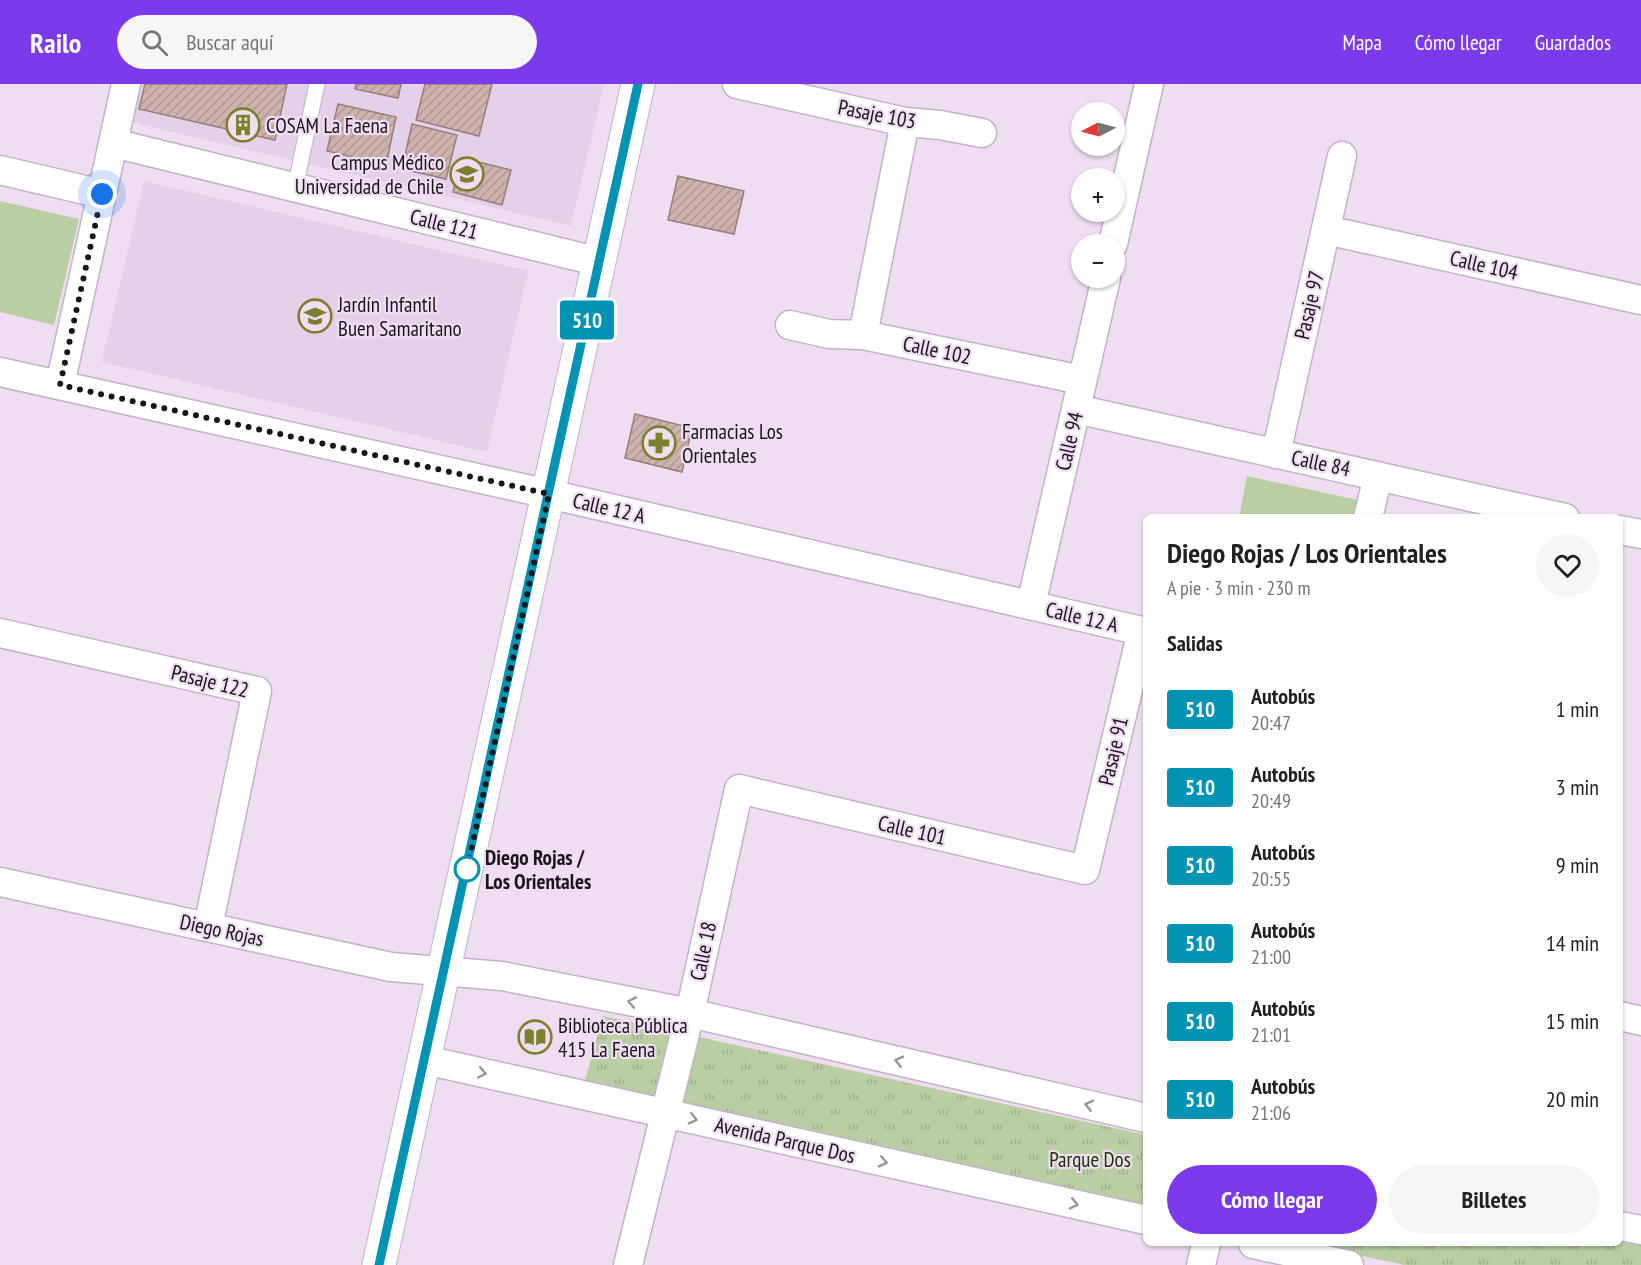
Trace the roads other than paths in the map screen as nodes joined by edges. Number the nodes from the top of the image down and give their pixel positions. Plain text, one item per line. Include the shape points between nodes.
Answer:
1 (126, 84) edge
2 (317, 84) edge
3 (638, 84) edge
4 (737, 84) edge
5 (1149, 84) edge
6 (905, 122) junction
7 (982, 133) dead end
8 (113, 143) junction
9 (1342, 156) dead end
10 (0, 170) edge
11 (295, 188) junction
12 (102, 194) junction
13 (1326, 230) junction
14 (1115, 234) edge
15 (600, 262) junction
16 (1104, 288) edge
17 (1641, 300) edge
18 (790, 325) dead end
19 (863, 335) junction
20 (0, 372) edge
21 (1083, 380) junction
22 (60, 385) junction
23 (1076, 409) junction
24 (1276, 453) junction
25 (1378, 476) junction
26 (549, 494) junction
27 (1369, 514) edge
28 (1547, 514) edge
29 (1623, 531) edge
30 (1641, 534) edge
31 (1031, 605) junction
32 (1143, 631) edge
33 (0, 633) edge
34 (1143, 635) edge
35 (739, 789) joint
36 (1085, 870) joint
37 (0, 882) edge
38 (208, 927) junction
39 (445, 972) junction
40 (690, 1013) junction
41 (1623, 1017) edge
42 (1641, 1020) edge
43 (425, 1060) junction
44 (664, 1113) junction
45 (1143, 1117) edge
46 (1143, 1219) edge
47 (1623, 1227) edge
48 (1641, 1230) edge
49 (1206, 1246) edge
50 (1262, 1246) edge
51 (379, 1265) edge
52 (628, 1265) edge
53 (1201, 1265) edge
54 (1350, 1265) edge

1 - 8 street
2 - 11 lane
3 - 15 main road
4 - 6 street, Pasaje 103
5 - 14 street
6 - 7 street, Pasaje 103
6 - 19 street
8 - 11 street, Calle 121
8 - 12 street
9 - 13 street, Pasaje 97
10 - 12 street
11 - 15 street, Calle 121
12 - 22 street
13 - 17 street, Calle 104
13 - 24 street, Pasaje 97
15 - 26 main road
16 - 21 street, Calle 94
18 - 19 street, Calle 102 via 829,334
19 - 21 street, Calle 102
20 - 22 street, Calle 12 A
21 - 23 street, Calle 94
22 - 26 street, Calle 12 A
23 - 24 street, Calle 84
23 - 31 street, Calle 94
24 - 25 street, Calle 84
25 - 27 street
25 - 28 street, Calle 84
26 - 31 street, Calle 12 A
26 - 39 main road
29 - 30 street
31 - 32 street, Calle 12 A
33 - 38 street, Pasaje 122 via 257,691
34 - 36 street, Pasaje 91
35 - 36 street, Calle 101
35 - 40 street, Calle 18
37 - 38 street, Diego Rojas
38 - 39 street, Diego Rojas via 391,967
40 -> 39 street via 502,976
39 - 43 main road
40 - 44 street, Calle 18
45 -> 40 street
41 - 42 street
43 -> 44 street, Avenida Parque Dos
43 - 51 main road
44 -> 46 street, Avenida Parque Dos
44 - 52 street, Calle 18
47 - 48 street
49 - 53 street
50 - 54 street

